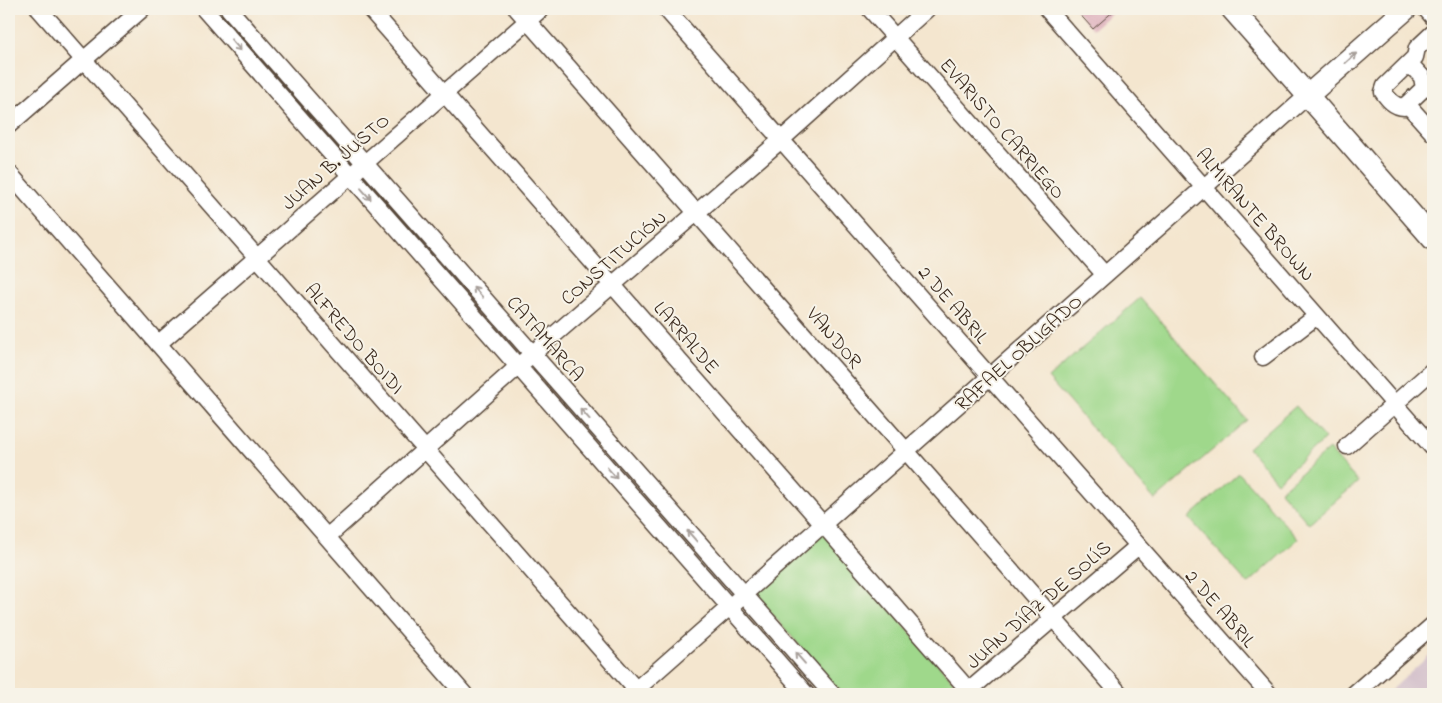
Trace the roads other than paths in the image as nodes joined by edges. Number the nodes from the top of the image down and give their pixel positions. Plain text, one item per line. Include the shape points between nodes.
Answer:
1 (38, 9) edge
2 (142, 9) edge
3 (204, 9) edge
4 (229, 9) edge
5 (370, 9) edge
6 (541, 9) edge
7 (666, 9) edge
8 (870, 9) edge
9 (927, 9) edge
10 (1048, 9) edge
11 (1232, 9) edge
12 (1243, 9) edge
13 (1406, 9) edge
14 (1426, 9) edge
15 (522, 15) edge
16 (1433, 17) edge
17 (1433, 33) edge
18 (895, 37) junction
19 (84, 61) junction
20 (1409, 63) junction
21 (444, 93) junction
22 (1312, 93) junction
23 (1407, 104) junction
24 (9, 125) edge
25 (1433, 133) edge
26 (781, 140) junction
27 (364, 163) junction
28 (9, 174) edge
29 (350, 175) junction
30 (1204, 188) junction
31 (696, 213) junction
32 (1433, 226) edge
33 (1433, 239) edge
34 (258, 258) junction
35 (1105, 275) junction
36 (613, 285) junction
37 (1317, 316) junction
38 (158, 344) junction
39 (532, 354) junction
40 (1263, 357) dead end
41 (519, 367) junction
42 (1433, 370) edge
43 (990, 377) junction
44 (1395, 404) junction
45 (1347, 446) dead end
46 (1433, 448) edge
47 (425, 450) junction
48 (906, 451) junction
49 (823, 524) junction
50 (327, 537) junction
51 (1138, 546) junction
52 (744, 594) junction
53 (730, 607) junction
54 (1053, 618) junction
55 (1433, 625) edge
56 (635, 693) edge
57 (969, 693) edge
58 (464, 694) edge
59 (806, 694) edge
60 (832, 694) edge
61 (1120, 694) edge
62 (1269, 694) edge
63 (1354, 694) edge

1 - 19 street, ALFREDO BOIDI
2 - 19 street
3 -> 29 street, CATAMARCA
4 - 27 street, CATAMARCA
5 - 21 street, LARRALDE
6 - 15 street, JUAN B. JUSTO
7 - 26 street, 2 DE ABRIL
8 - 18 street, EVARISTO CARRIEGO
9 - 18 street, CONSTITUCIÓN
10 - 30 street, ALMIRANTE BROWN
11 - 22 main road
12 - 22 main road
22 -> 13 main road, RAFAEL OBLIGADO
14 - 16 street
15 - 21 street, JUAN B. JUSTO
15 - 31 street, VANDOR
17 - 20 street via 1417,48
18 - 26 street, CONSTITUCIÓN
18 - 35 street, EVARISTO CARRIEGO
19 - 24 street
19 - 34 street, ALFREDO BOIDI
20 - 23 street via 1422,77 1424,88
20 - 23 street via 1385,86 1383,92 1399,107
21 - 27 street, JUAN B. JUSTO
21 - 36 street, LARRALDE
22 - 30 street, RAFAEL OBLIGADO
22 - 32 main road
22 - 33 main road
23 - 25 street
26 - 31 street, CONSTITUCIÓN
26 - 43 street, 2 DE ABRIL
27 - 29 street, JUAN B. JUSTO
39 -> 27 street, CATAMARCA
28 - 38 street
29 - 34 street, JUAN B. JUSTO
29 -> 41 street, CATAMARCA
30 - 35 street, RAFAEL OBLIGADO
30 - 37 street, ALMIRANTE BROWN
31 - 36 street, CONSTITUCIÓN
31 - 48 street, VANDOR
34 - 38 street, JUAN B. JUSTO
34 - 47 street, ALFREDO BOIDI
35 - 43 street, RAFAEL OBLIGADO
36 - 39 street, CONSTITUCIÓN
36 - 49 street, LARRALDE
37 - 40 street
37 - 44 street, ALMIRANTE BROWN
38 - 50 street
39 - 41 street, CONSTITUCIÓN
52 -> 39 street, CATAMARCA
41 - 47 street, CONSTITUCIÓN
41 -> 53 street, CATAMARCA
42 - 44 street
43 - 48 street, RAFAEL OBLIGADO
43 - 51 street, 2 DE ABRIL
44 - 45 street
44 - 46 street, ALMIRANTE BROWN
47 - 50 street, CONSTITUCIÓN
47 - 56 street, ALFREDO BOIDI
48 - 49 street, RAFAEL OBLIGADO
48 - 54 street, VANDOR
49 - 52 street, RAFAEL OBLIGADO
49 - 57 street, LARRALDE
50 - 58 street
51 - 54 street, JUAN DÍAZ DE SOLÍS
51 - 62 street, 2 DE ABRIL
52 - 53 street, RAFAEL OBLIGADO
60 -> 52 street, CATAMARCA
53 - 56 street, RAFAEL OBLIGADO
53 - 59 street, CATAMARCA
54 - 57 street, JUAN DÍAZ DE SOLÍS
54 - 61 street, VANDOR
55 - 63 street

